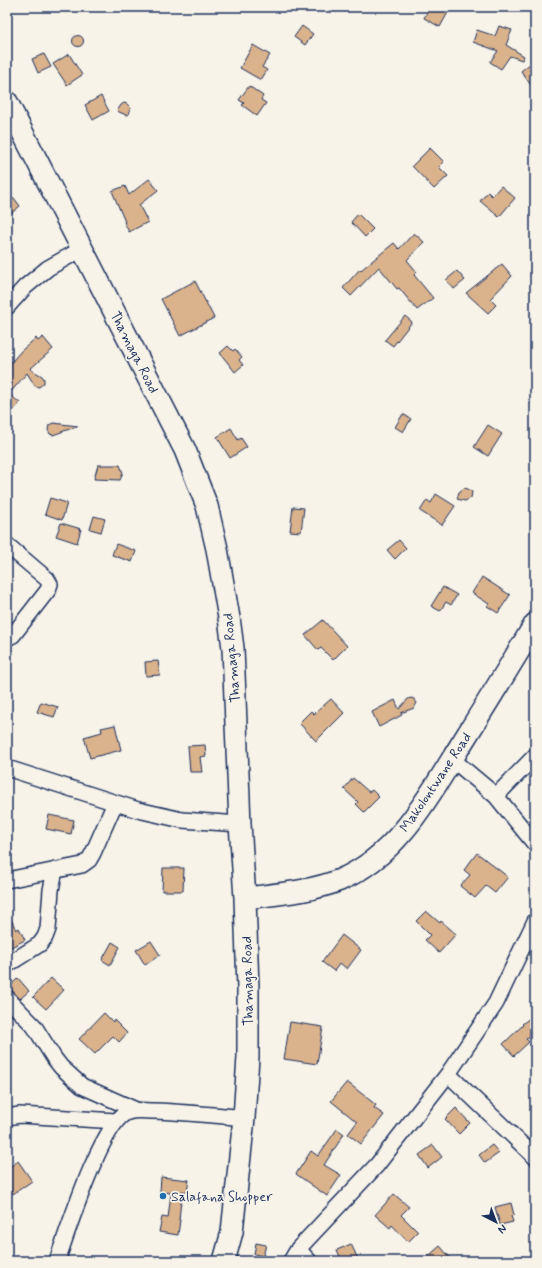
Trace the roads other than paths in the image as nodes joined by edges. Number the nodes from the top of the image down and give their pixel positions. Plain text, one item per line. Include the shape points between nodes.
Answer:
1 (7, 102) edge
2 (82, 249) junction
3 (7, 307) edge
4 (7, 545) edge
5 (535, 624) edge
6 (7, 638) edge
7 (535, 756) edge
8 (452, 759) junction
9 (7, 768) edge
10 (496, 796) junction
11 (115, 803) junction
12 (240, 824) junction
13 (535, 844) edge
14 (55, 870) junction
15 (7, 880) edge
16 (245, 898) junction
17 (535, 921) edge
18 (7, 964) edge
19 (7, 998) edge
20 (448, 1074) junction
21 (136, 1110) junction
22 (7, 1116) edge
23 (244, 1118) junction
24 (116, 1121) junction
25 (535, 1157) edge
26 (294, 1255) edge
27 (57, 1261) edge
28 (224, 1261) edge
29 (308, 1261) edge

1 - 2 main road, Thamaga Road
2 - 3 street via 48,268 25,287
2 - 12 main road, Thamaga Road via 184,450 207,506 217,549 233,648
4 - 6 street via 50,584 13,635
5 - 8 main road, Makolontwane Road
7 - 10 street
8 - 10 street
8 - 16 main road, Makolontwane Road via 407,828 368,864 340,879 311,889
9 - 11 street
10 - 13 street
11 - 12 street via 182,820
11 - 14 street via 89,860 82,865
12 - 16 main road, Thamaga Road
14 - 15 street
14 - 18 street via 45,937 40,944
16 - 23 main road, Thamaga Road via 248,1042
17 - 20 street via 496,1003
19 - 21 street via 34,1026 61,1067 82,1086
20 - 25 street
20 - 26 street via 377,1165
21 - 23 street
21 - 24 street via 122,1115
22 - 24 street
23 - 28 main road, Thamaga Road via 232,1232
24 - 27 street via 96,1156
26 - 29 street

